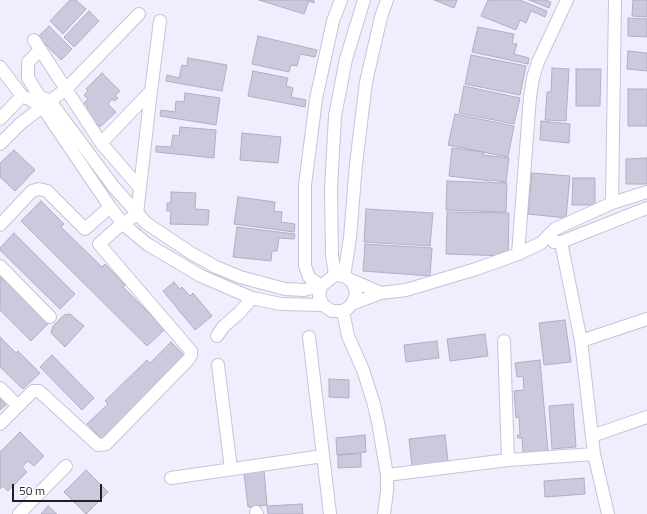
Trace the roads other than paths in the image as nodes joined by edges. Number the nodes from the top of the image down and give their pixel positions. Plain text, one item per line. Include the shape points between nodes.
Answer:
1 (341, 0) edge
2 (364, 0) edge
3 (387, 0) edge
4 (567, 0) edge
5 (615, 0) edge
6 (139, 14) dead end
7 (160, 22) dead end
8 (0, 67) edge
9 (66, 90) junction
10 (151, 91) junction
11 (22, 96) junction
12 (46, 104) junction
13 (0, 119) edge
14 (101, 143) junction
15 (0, 144) edge
16 (140, 188) junction
17 (647, 192) edge
18 (612, 203) junction
19 (110, 207) junction
20 (647, 208) edge
21 (137, 214) junction
22 (123, 224) junction
23 (0, 225) edge
24 (85, 229) junction
25 (561, 242) junction
26 (541, 243) junction
27 (99, 244) junction
28 (518, 254) junction
29 (0, 266) edge
30 (343, 277) junction
31 (321, 286) junction
32 (381, 293) junction
33 (252, 298) junction
34 (323, 305) junction
35 (348, 307) junction
36 (50, 317) dead end
37 (647, 319) edge
38 (217, 336) dead end
39 (309, 337) dead end
40 (504, 341) dead end
41 (581, 341) junction
42 (218, 365) dead end
43 (0, 388) edge
44 (18, 406) junction
45 (647, 417) edge
46 (0, 424) edge
47 (592, 436) junction
48 (594, 454) junction
49 (323, 456) junction
50 (508, 460) junction
51 (66, 466) dead end
52 (231, 469) junction
53 (387, 476) junction
54 (171, 478) dead end
55 (387, 491) junction
56 (19, 514) edge
57 (330, 514) edge
58 (384, 514) edge
59 (392, 514) edge
60 (608, 514) edge

1 - 31 street via 333,21 316,99 305,185 305,266 309,277
2 - 30 street via 346,59 335,116 331,189 332,255
3 - 30 street via 366,82 350,238
4 - 28 street via 538,62 530,97
5 - 18 street
6 - 9 street
7 - 10 street
8 - 11 street
9 - 12 street
9 - 12 street via 37,45 28,62 28,78
9 - 14 street
10 - 14 street
10 - 16 street
11 - 12 street
11 - 13 street
12 - 15 street via 21,123
12 - 19 street
12 - 21 street
14 - 16 street
16 - 21 street
17 - 18 street
18 - 26 street via 555,229
19 - 22 street
19 - 24 street
20 - 25 street
21 - 22 street
21 - 31 street via 146,224 191,253 240,278 285,290 304,290
22 - 27 street
22 - 33 street via 146,244 178,263
23 - 24 street via 32,191 39,189 47,191
24 - 27 street
25 - 26 street
25 - 41 street
26 - 28 street
27 - 44 street via 191,351 188,360 106,444 98,446 39,391 33,391
28 - 32 street via 406,290
29 - 36 street
30 - 31 street
30 - 32 street
30 - 35 street via 354,286 356,292
31 - 34 street via 319,296
32 - 35 street
33 - 34 street via 281,304
33 - 38 street
34 - 35 street via 332,311
35 - 53 street via 348,336 373,401
37 - 41 street
39 - 49 street
40 - 50 street
41 - 47 street
42 - 52 street
43 - 44 street
44 - 46 street
45 - 47 street
47 - 48 street
48 - 50 street
48 - 60 street
49 - 52 street
49 - 57 street
50 - 53 street
51 - 56 street
52 - 54 street
53 - 55 street
55 - 58 street
55 - 59 street

